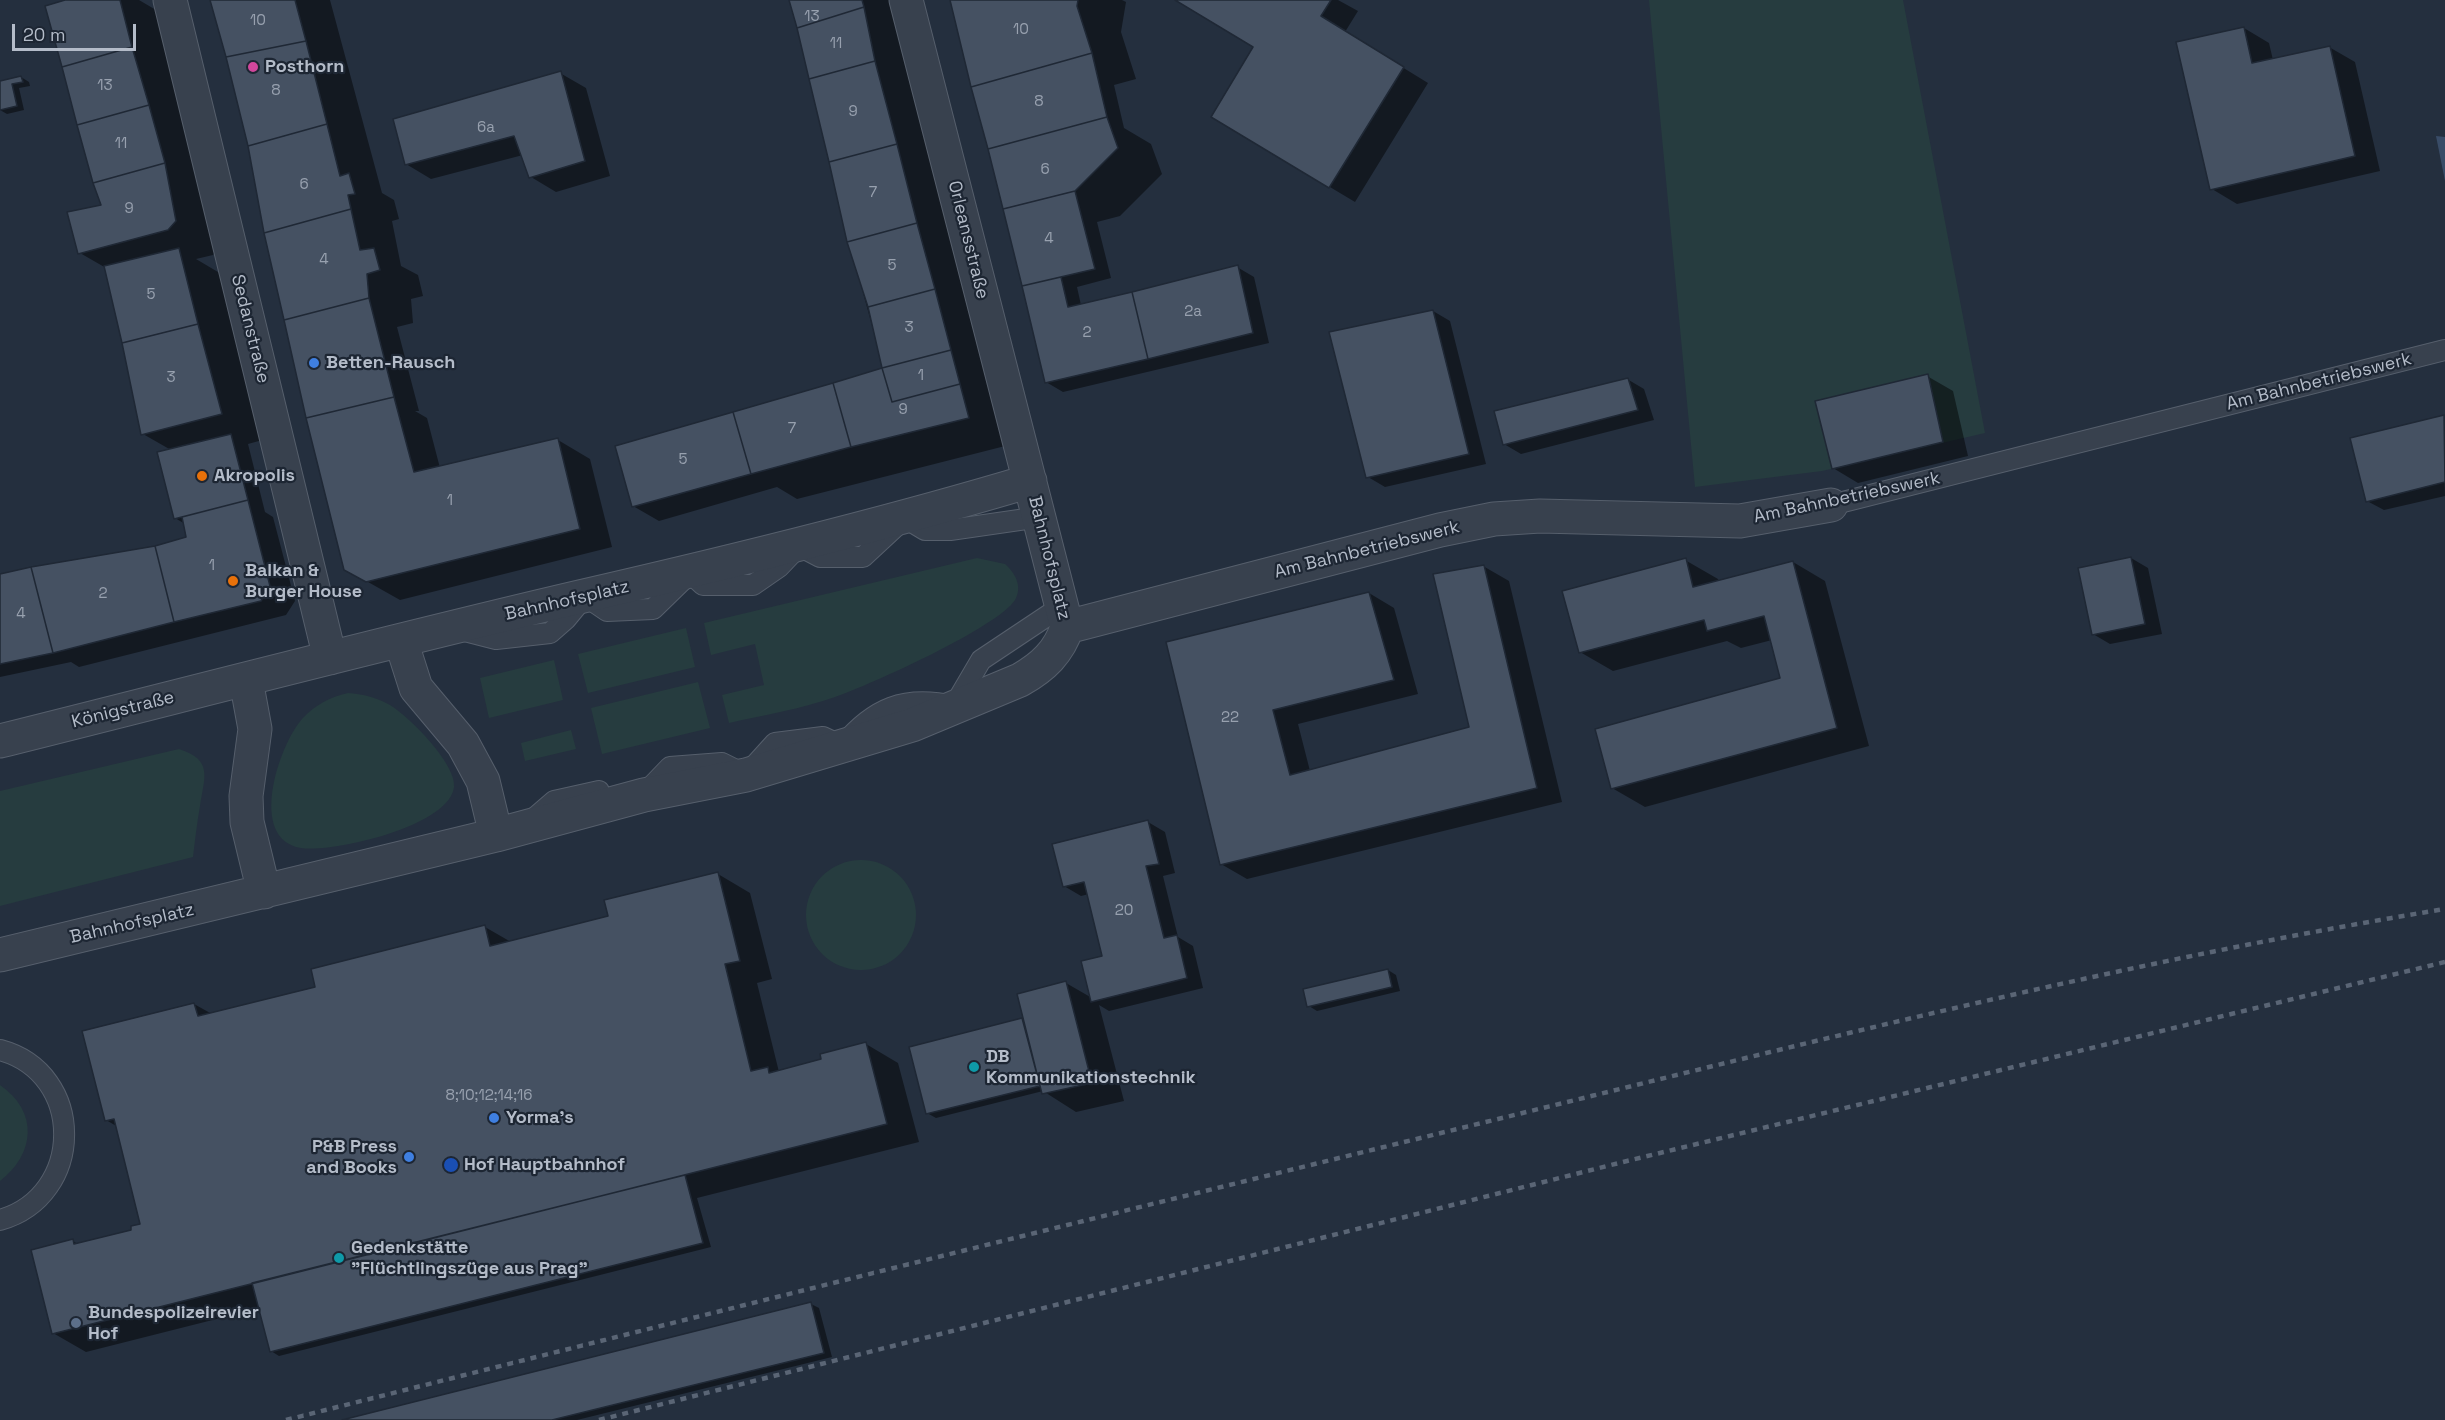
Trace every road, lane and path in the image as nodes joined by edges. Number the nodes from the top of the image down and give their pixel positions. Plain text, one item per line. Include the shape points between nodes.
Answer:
1 (170, 0) edge
2 (906, 0) edge
3 (2445, 350) edge
4 (1030, 481) junction
5 (1831, 505) joint
6 (1040, 517) junction
7 (905, 518) junction
8 (1064, 617) junction
9 (401, 641) junction
10 (330, 658) junction
11 (246, 680) junction
12 (0, 741) edge
13 (509, 831) junction
14 (264, 892) junction
15 (0, 955) edge
16 (0, 1050) edge
17 (0, 1220) edge

1 - 10 street, Sedanstraße
2 - 4 street, Orleansstraße
3 - 5 lane, Am Bahnbetriebswerk
4 - 6 street, Bahnhofsplatz
4 - 7 street, Bahnhofsplatz
5 - 8 street, Am Bahnbetriebswerk via 1740,521 1585,516 1494,519
6 - 7 lane via 933,530 925,530
6 - 8 street, Bahnhofsplatz
7 - 9 street, Bahnhofsplatz
8 - 13 street, Bahnhofsplatz via 1062,642 1036,671 912,725 746,774 644,795
9 - 10 street, Bahnhofsplatz
9 - 13 street via 416,688 463,744
10 - 11 street, Bahnhofsplatz
11 - 12 street, Königstraße
11 - 14 street via 255,729 246,796 247,822
13 - 14 street, Bahnhofsplatz
14 - 15 street, Bahnhofsplatz
16 - 17 lane via 30,1064 46,1080 61,1111 64,1146 47,1189 31,1206

